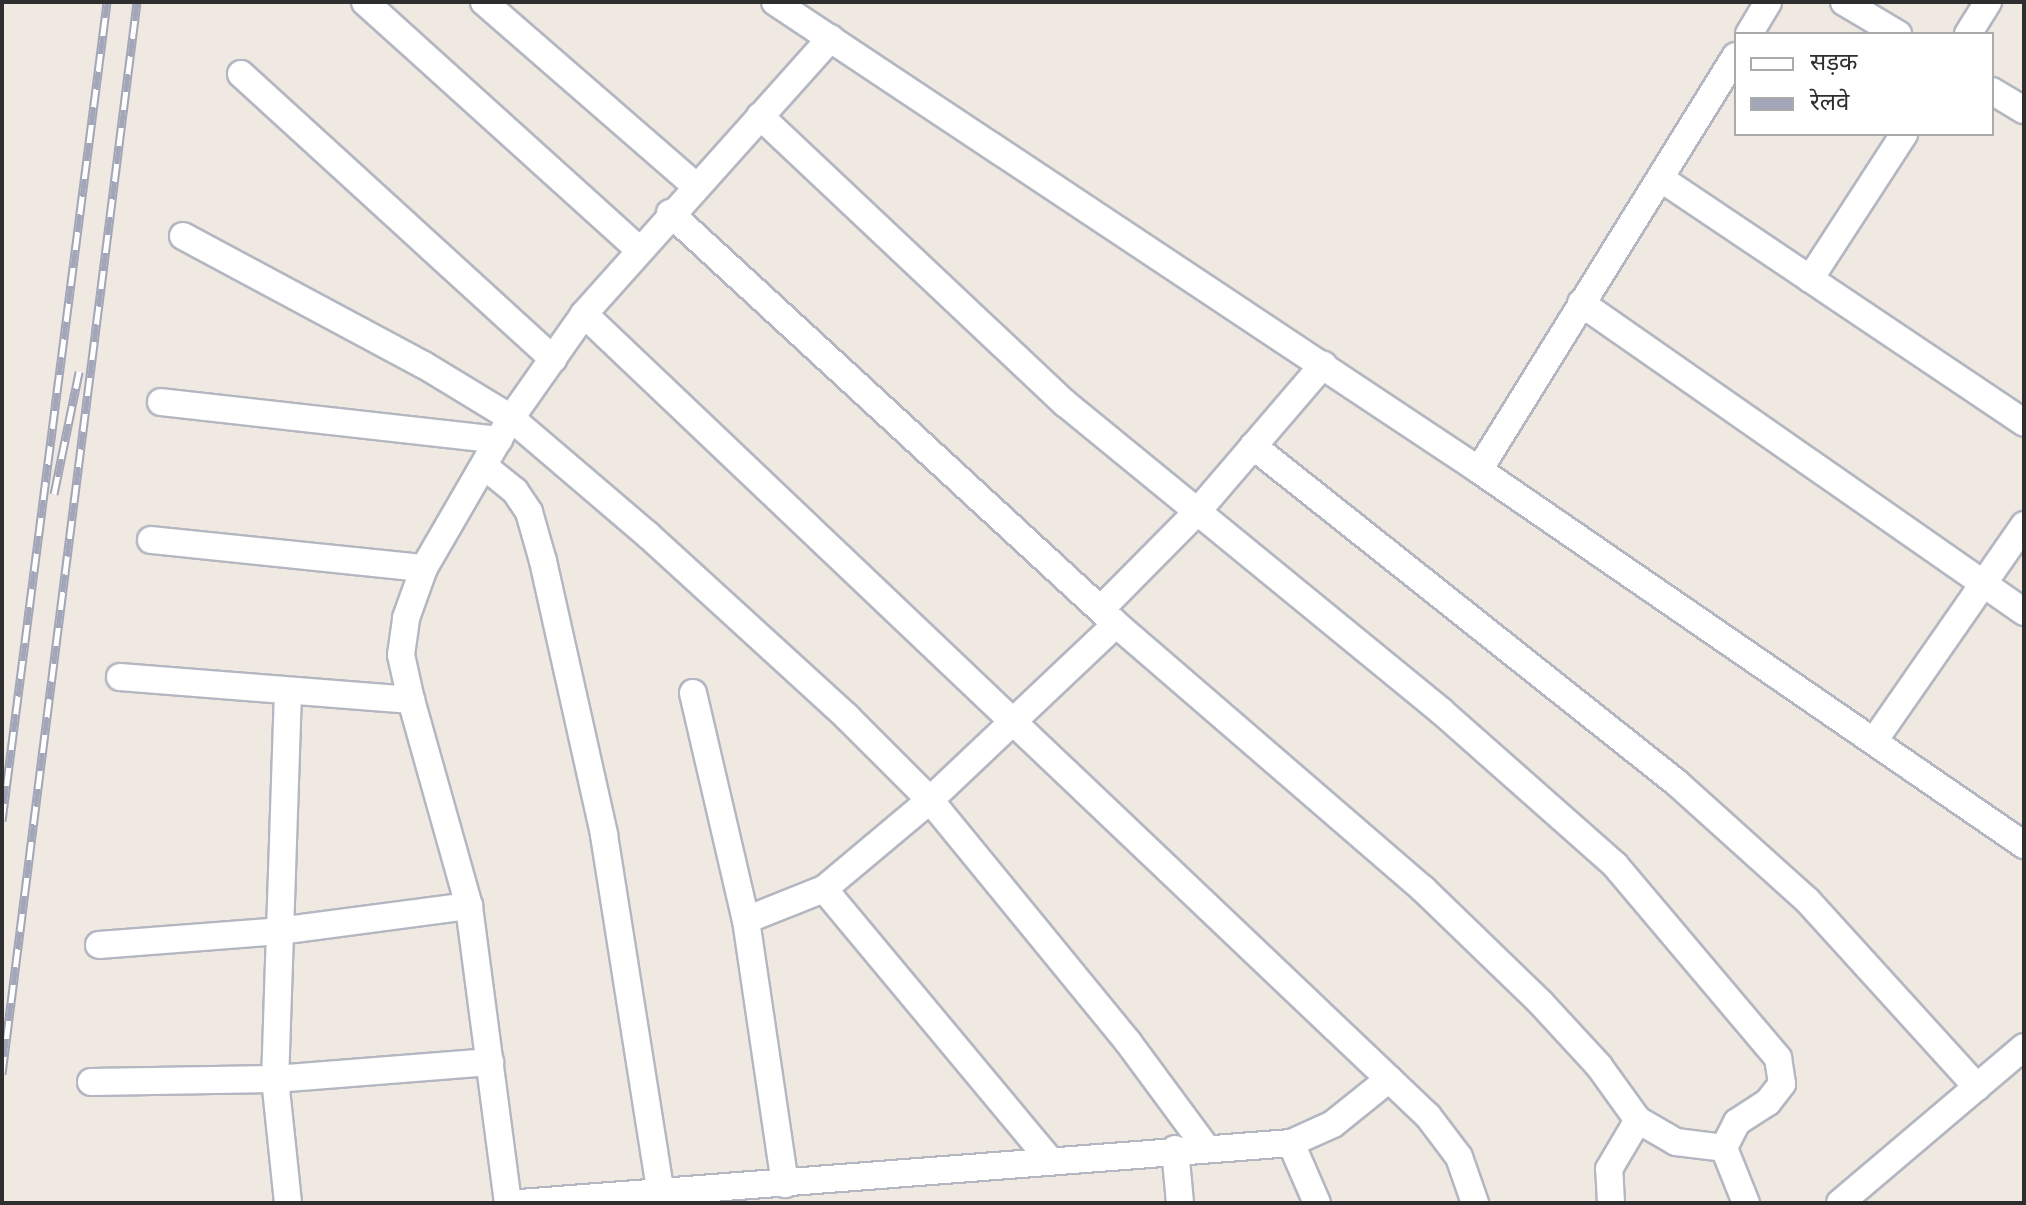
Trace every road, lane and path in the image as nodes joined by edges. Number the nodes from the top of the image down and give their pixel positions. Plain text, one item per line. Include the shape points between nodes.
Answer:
1 (365, 2) edge
2 (484, 2) edge
3 (775, 2) edge
4 (1768, 2) edge
5 (1844, 2) edge
6 (1988, 2) edge
7 (1750, 32) edge
8 (1895, 32) edge
9 (1969, 32) edge
10 (831, 38) junction
11 (1734, 59) edge
12 (241, 74) dead end
13 (1994, 92) edge
14 (2024, 110) edge
15 (760, 116) junction
16 (1903, 136) edge
17 (1663, 180) junction
18 (696, 186) junction
19 (670, 213) junction
20 (183, 236) dead end
21 (639, 250) junction
22 (1810, 279) junction
23 (1581, 303) junction
24 (584, 314) junction
25 (553, 359) junction
26 (1323, 365) junction
27 (161, 402) dead end
28 (2024, 423) edge
29 (505, 429) junction
30 (1253, 446) junction
31 (484, 466) junction
32 (1479, 470) junction
33 (1197, 512) junction
34 (2024, 525) edge
35 (151, 540) dead end
36 (424, 568) junction
37 (1985, 584) junction
38 (2024, 612) edge
39 (1108, 617) junction
40 (120, 677) dead end
41 (288, 691) junction
42 (693, 693) dead end
43 (411, 700) junction
44 (1014, 718) junction
45 (1874, 741) junction
46 (930, 800) junction
47 (2024, 845) edge
48 (824, 889) junction
49 (469, 906) junction
50 (746, 920) junction
51 (279, 931) junction
52 (99, 945) dead end
53 (2024, 1047) edge
54 (490, 1062) junction
55 (275, 1079) junction
56 (1389, 1079) junction
57 (91, 1082) dead end
58 (1977, 1087) junction
59 (1638, 1120) junction
60 (1291, 1143) junction
61 (1205, 1146) junction
62 (1724, 1148) junction
63 (1175, 1149) junction
64 (1050, 1160) junction
65 (785, 1184) junction
66 (661, 1196) junction
67 (288, 1203) edge
68 (508, 1203) edge
69 (520, 1203) edge
70 (1180, 1203) edge
71 (1317, 1203) edge
72 (1475, 1203) edge
73 (1611, 1203) edge
74 (1746, 1203) edge
75 (1840, 1203) edge

1 - 21 street
2 - 18 street
3 - 10 street
4 - 7 street
5 - 8 street
6 - 9 street
10 - 15 street
10 - 26 street
11 - 17 street
12 - 25 street
13 - 14 street
15 - 18 street
15 - 33 street via 1066,404
16 - 22 street
17 - 22 street
17 - 23 street
18 - 19 street
19 - 21 street
19 - 39 street
20 - 29 street via 424,365
21 - 24 street
22 - 28 street
23 - 32 street
23 - 37 street
24 - 25 street
24 - 44 street
25 - 29 street
26 - 30 street
26 - 32 street
27 - 29 street
29 - 31 street
29 - 46 street via 800,674
30 - 33 street
30 - 58 street via 1677,783 1807,900
31 - 36 street
31 - 66 street via 515,491 529,512 543,561 604,835
32 - 45 street
33 - 39 street
33 - 62 street via 1441,711 1615,865 1778,1058 1782,1084 1768,1102 1737,1122
34 - 37 street
35 - 36 street
36 - 43 street via 406,618 401,655
37 - 38 street
37 - 45 street
39 - 44 street
39 - 59 street via 1423,889 1540,1002 1599,1066
40 - 41 street
41 - 43 street
41 - 51 street
42 - 50 street
43 - 49 street
44 - 46 street
44 - 56 street
45 - 47 street
46 - 48 street
46 - 61 street via 1128,1042
48 - 50 street
48 - 64 street
49 - 51 street
49 - 54 street
50 - 65 street
51 - 52 street
51 - 55 street
53 - 58 street
54 - 55 street
54 - 68 street
55 - 57 street
55 - 67 street
56 - 60 street via 1333,1124
56 - 72 street via 1428,1116 1459,1157
58 - 75 street
59 - 62 street via 1676,1142
59 - 73 street via 1609,1169
60 - 61 street
60 - 71 street
61 - 63 street
62 - 74 street
63 - 64 street
63 - 70 street
64 - 65 street
65 - 66 street
66 - 69 street

